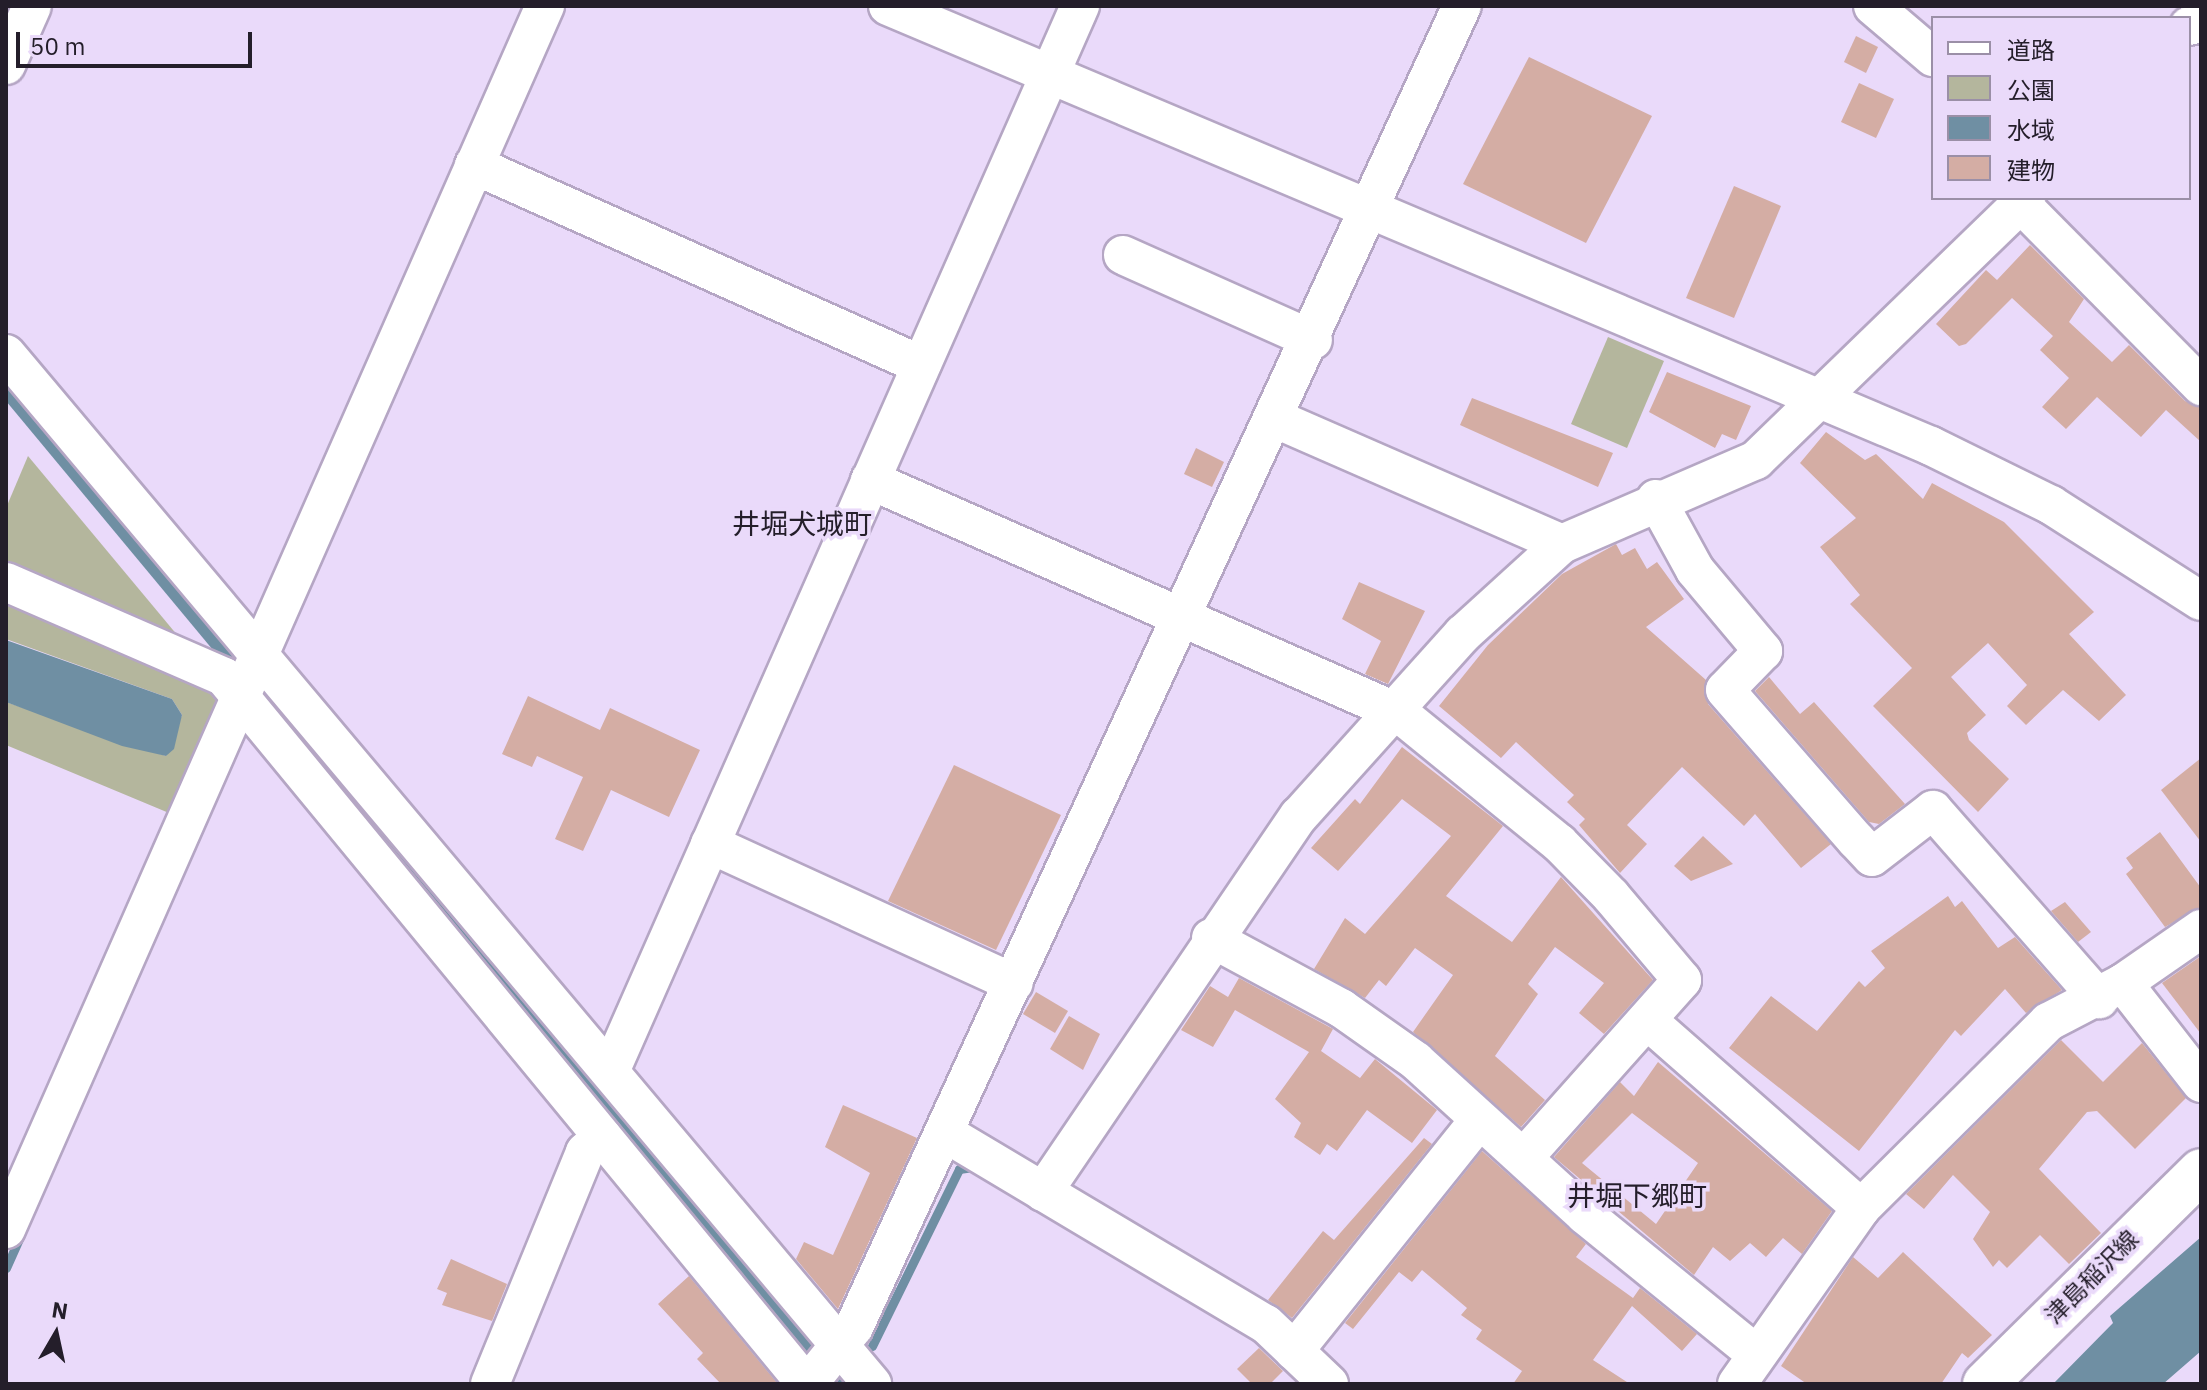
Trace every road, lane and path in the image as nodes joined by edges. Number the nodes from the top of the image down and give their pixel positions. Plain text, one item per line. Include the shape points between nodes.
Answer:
1 (32, 6) edge
2 (545, 6) edge
3 (888, 6) edge
4 (1080, 6) edge
5 (1462, 6) edge
6 (1873, 6) edge
7 (1931, 55) edge
8 (6, 65) edge
9 (1050, 74) junction
10 (474, 165) junction
11 (2024, 201) edge
12 (1373, 209) junction
13 (1123, 255) dead end
14 (1313, 340) junction
15 (6, 354) edge
16 (921, 365) junction
17 (2201, 386) edge
18 (1820, 398) junction
19 (1276, 419) junction
20 (870, 480) junction
21 (1656, 499) junction
22 (1562, 544) junction
23 (6, 582) edge
24 (2201, 601) edge
25 (1183, 619) junction
26 (247, 673) junction
27 (1399, 713) junction
28 (710, 844) junction
29 (2201, 929) edge
30 (1211, 938) junction
31 (1014, 983) junction
32 (2111, 991) junction
33 (1647, 1020) junction
34 (612, 1067) junction
35 (2201, 1083) edge
36 (1478, 1121) junction
37 (945, 1133) junction
38 (602, 1137) junction
39 (1525, 1156) junction
40 (2201, 1171) edge
41 (1043, 1192) junction
42 (1861, 1208) junction
43 (6, 1229) edge
44 (1294, 1351) junction
45 (821, 1369) edge
46 (1747, 1369) edge
47 (490, 1384) edge
48 (872, 1384) edge
49 (1329, 1384) edge
50 (1985, 1384) edge

1 - 8 street
2 - 10 street
3 - 9 street
4 - 9 street
5 - 12 street
6 - 7 street
9 - 12 street
9 - 16 street
10 - 16 street
10 - 26 street
11 - 17 street
11 - 18 street
12 - 14 street
12 - 18 street
13 - 14 street
14 - 19 street
15 - 26 street
16 - 20 street
18 - 21 street via 1756,460
18 - 24 street via 2051,505
19 - 22 street
19 - 25 street
20 - 25 street
20 - 28 street
21 - 22 street
21 - 32 street via 1695,570 1763,651 1725,690 1856,840 1872,857 1933,810
22 - 27 street via 1463,634
23 - 26 street via 224,677
25 - 27 street
25 - 31 street
26 - 34 street
26 - 38 street
26 - 43 street
27 - 30 street via 1299,816
27 - 33 street via 1559,843 1682,980
28 - 31 street
28 - 34 street
29 - 32 street
30 - 36 street via 1341,1008 1480,1113
30 - 41 street
31 - 37 street
32 - 35 street
32 - 42 street via 2048,1022
33 - 39 street
33 - 42 street
34 - 45 street
36 - 39 street
36 - 44 street
37 - 41 street
37 - 45 street
38 - 45 street
38 - 47 street via 585,1152
39 - 46 street
40 - 50 main road, 津島稲沢線
41 - 44 street via 1266,1324
42 - 46 street
44 - 49 street
45 - 48 street

